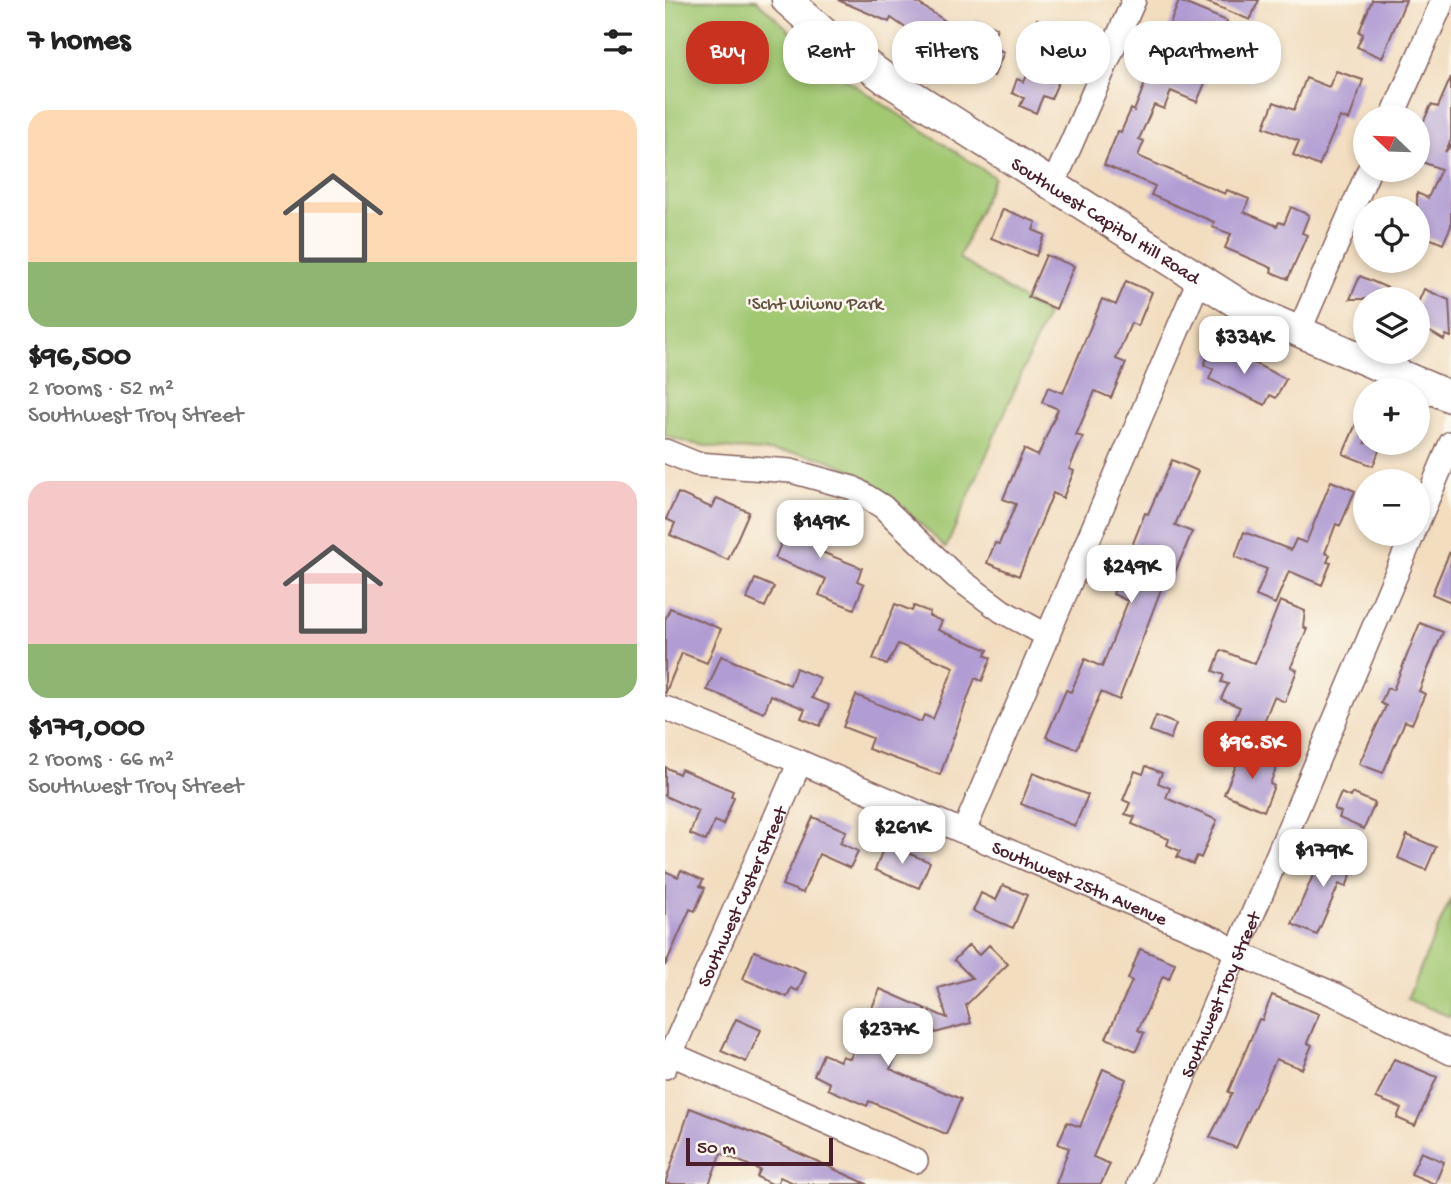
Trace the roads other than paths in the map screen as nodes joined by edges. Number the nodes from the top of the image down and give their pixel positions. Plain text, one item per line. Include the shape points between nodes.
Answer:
1 (787, 0) edge
2 (1134, 0) edge
3 (1443, 0) edge
4 (813, 10) edge
5 (1397, 105) edge
6 (1364, 182) edge
7 (1053, 185) junction
8 (1199, 280) junction
9 (1298, 334) junction
10 (1451, 397) edge
11 (1451, 443) edge
12 (665, 451) edge
13 (1430, 493) edge
14 (1408, 546) edge
15 (1048, 636) junction
16 (665, 708) edge
17 (800, 762) junction
18 (964, 831) junction
19 (1237, 953) junction
20 (1451, 1053) edge
21 (668, 1060) edge
22 (916, 1161) dead end
23 (1139, 1184) edge

1 - 4 street, Southwest Capitol Hill Road
2 - 7 street
3 - 5 street
4 - 7 street, Southwest Capitol Hill Road via 883,77
6 - 9 street
7 - 8 street, Southwest Capitol Hill Road
8 - 9 street, Southwest Capitol Hill Road
8 - 15 street
9 - 10 street, Southwest Capitol Hill Road
11 - 13 street
12 - 15 street via 697,464 791,471 853,488 883,507 964,583
14 - 19 street, Southwest Troy Street
15 - 18 street
16 - 17 street, Southwest 25th Avenue
17 - 18 street, Southwest 25th Avenue
17 - 21 street, Southwest Custer Street
18 - 19 street, Southwest 25th Avenue via 1217,940
19 - 20 street, Southwest 25th Avenue via 1336,995
19 - 23 street, Southwest Troy Street
21 - 22 street

